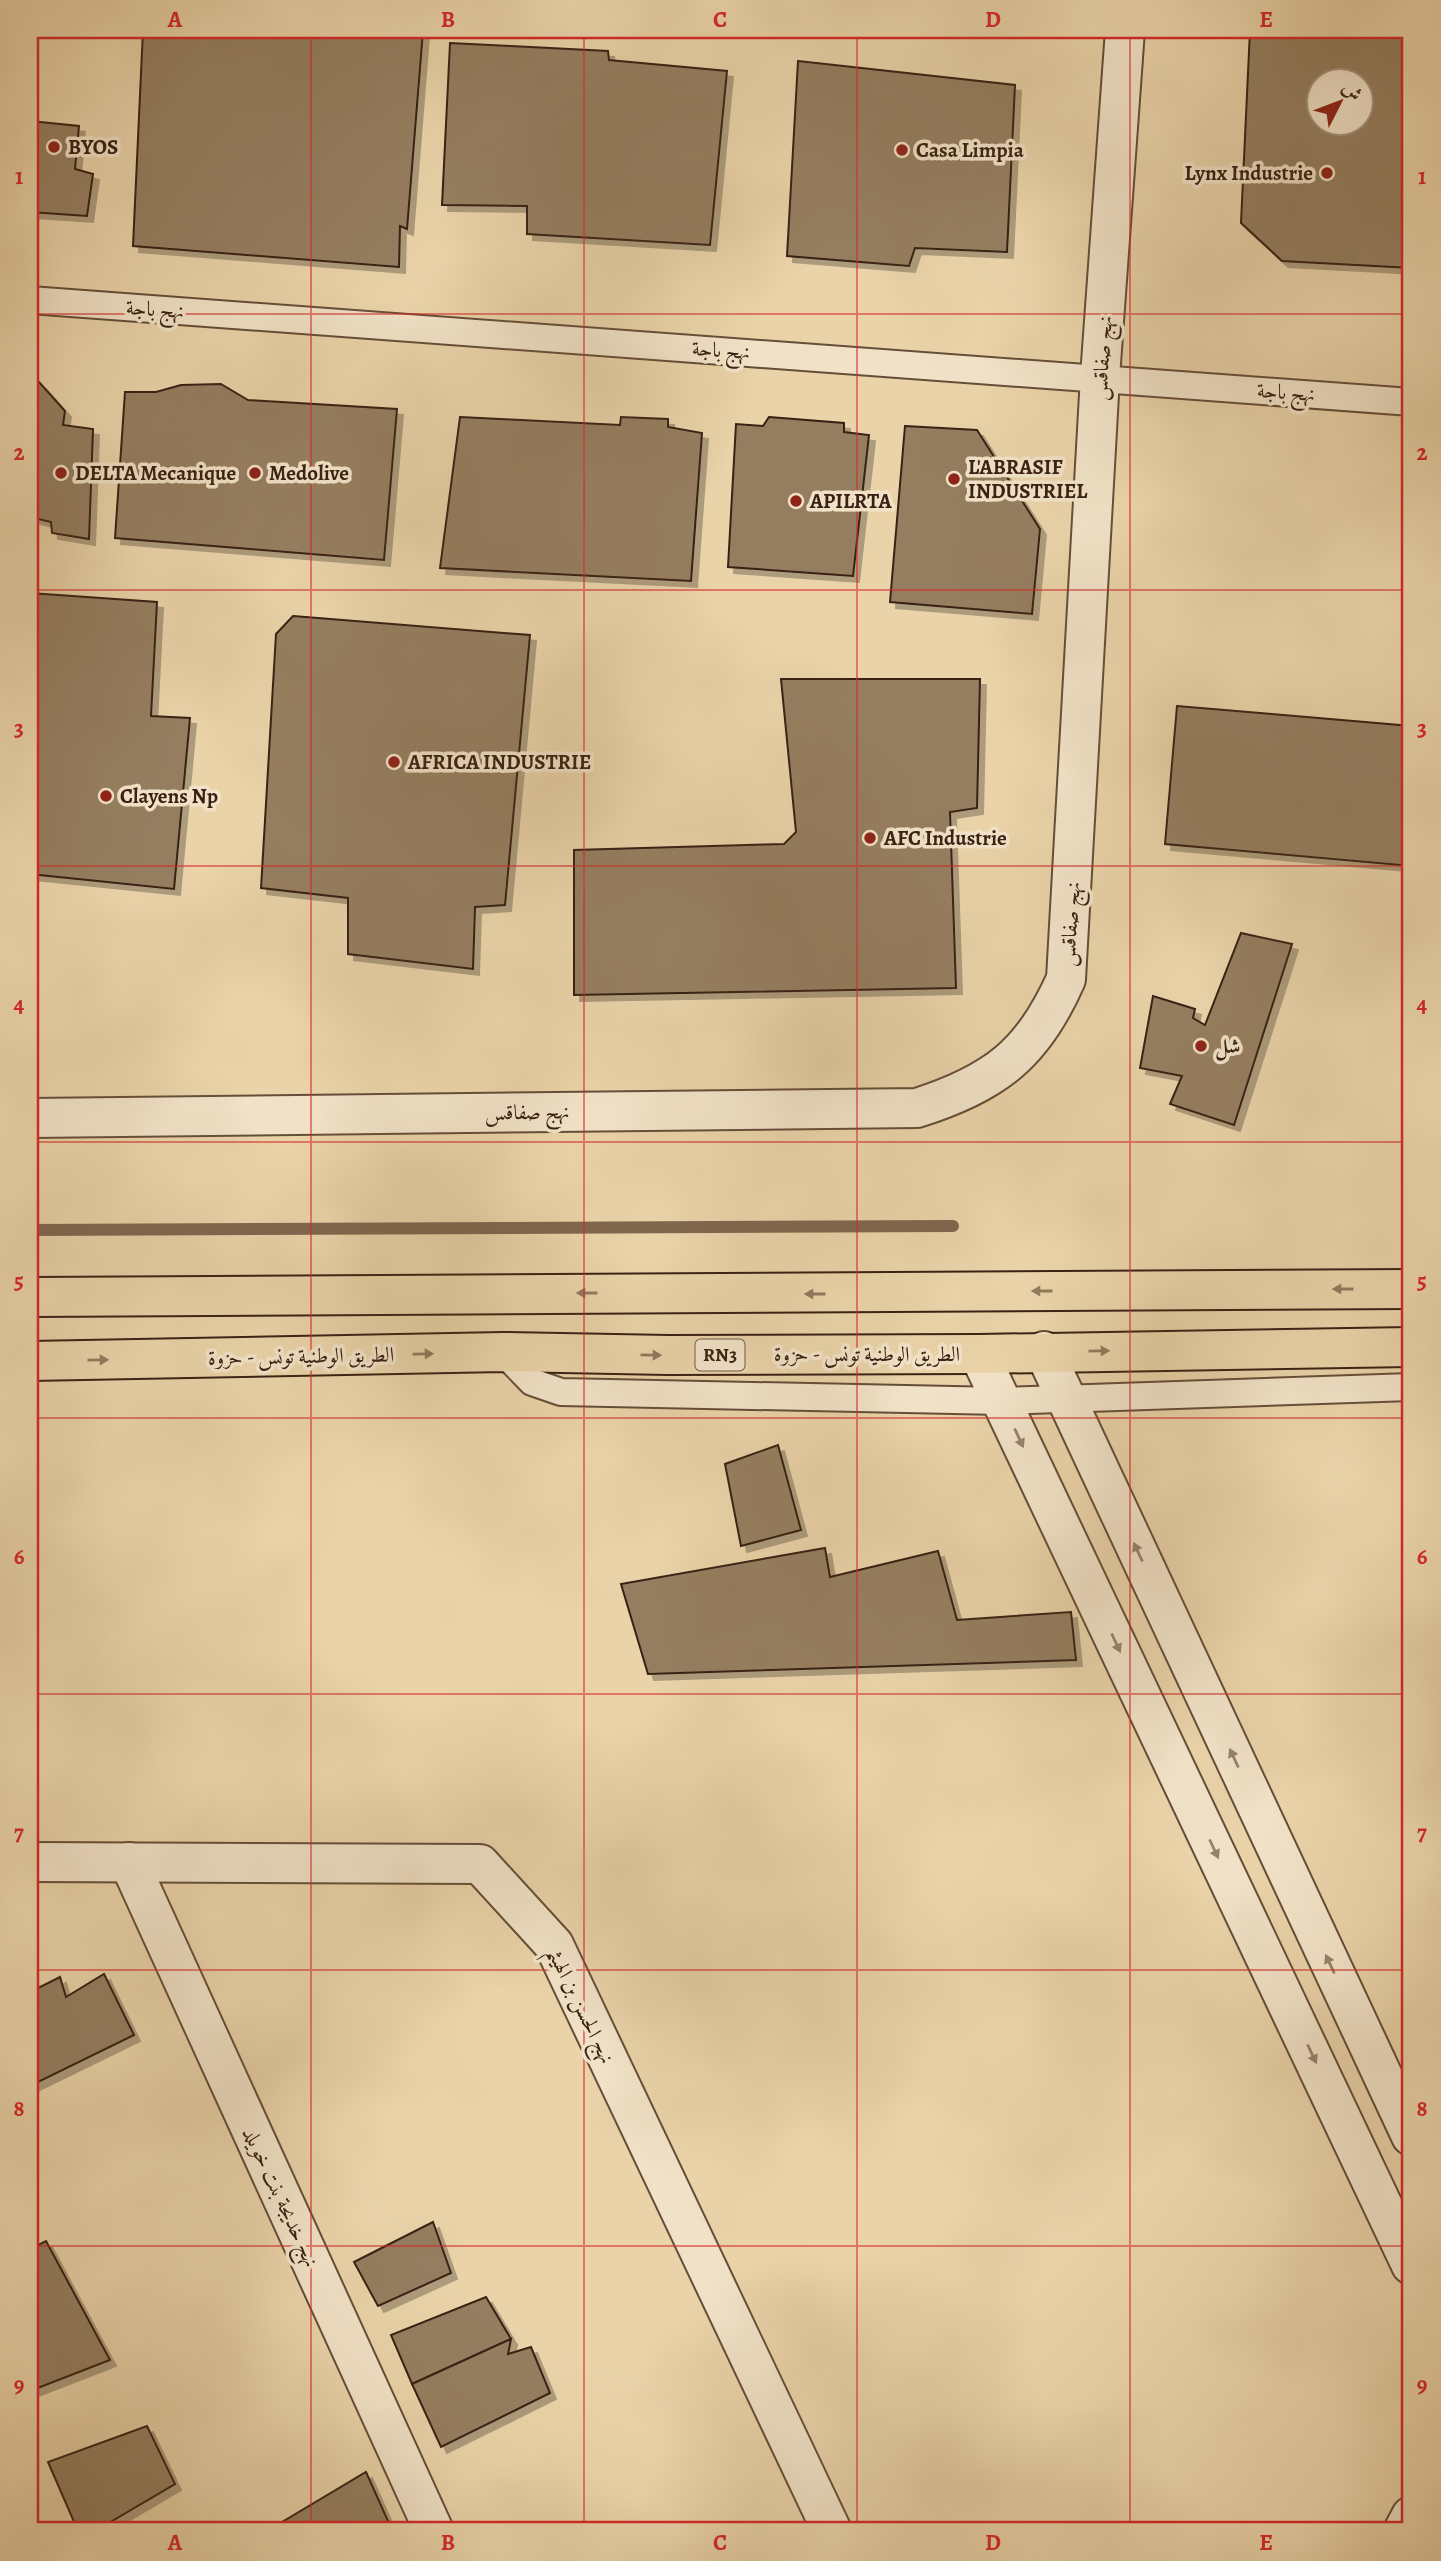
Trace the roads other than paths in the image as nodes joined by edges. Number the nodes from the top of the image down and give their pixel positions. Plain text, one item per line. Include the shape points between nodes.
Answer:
1 (1125, 30) edge
2 (30, 300) edge
3 (1100, 377) junction
4 (1411, 402) edge
5 (30, 1118) edge
6 (1411, 1289) edge
7 (30, 1297) edge
8 (1411, 1347) edge
9 (1044, 1351) junction
10 (503, 1352) junction
11 (979, 1354) junction
12 (30, 1361) edge
13 (1411, 1387) edge
14 (1066, 1398) junction
15 (1002, 1401) junction
16 (30, 1862) edge
17 (129, 1862) junction
18 (1411, 2136) edge
19 (1411, 2264) edge
20 (1411, 2516) edge
21 (434, 2531) edge
22 (832, 2531) edge
23 (1402, 2531) edge

1 - 3 street, نهج صفاقس
2 - 3 lane, نهج باجة
3 - 4 lane, نهج باجة
3 - 5 street, نهج صفاقس via 1066,979 1051,1013 1002,1069 961,1094 917,1108
6 -> 7 main road
9 -> 8 main road, الطريق الوطنية تونس - حزوة / RN3
9 - 11 main road, الطريق الوطنية تونس - حزوة / RN3
9 - 14 street
10 -> 11 main road, الطريق الوطنية تونس - حزوة / RN3
12 -> 10 main road, الطريق الوطنية تونس - حزوة / RN3
10 - 15 lane via 532,1382 561,1392
11 - 15 street
13 - 14 lane
14 - 15 lane
18 -> 14 street
15 -> 19 street
16 - 17 street, نهج الحسن بن الهيثم
17 - 21 street, نهج خديجة بنت خويلد
17 - 22 street, نهج الحسن بن الهيثم via 481,1864 554,1945
20 - 23 street

